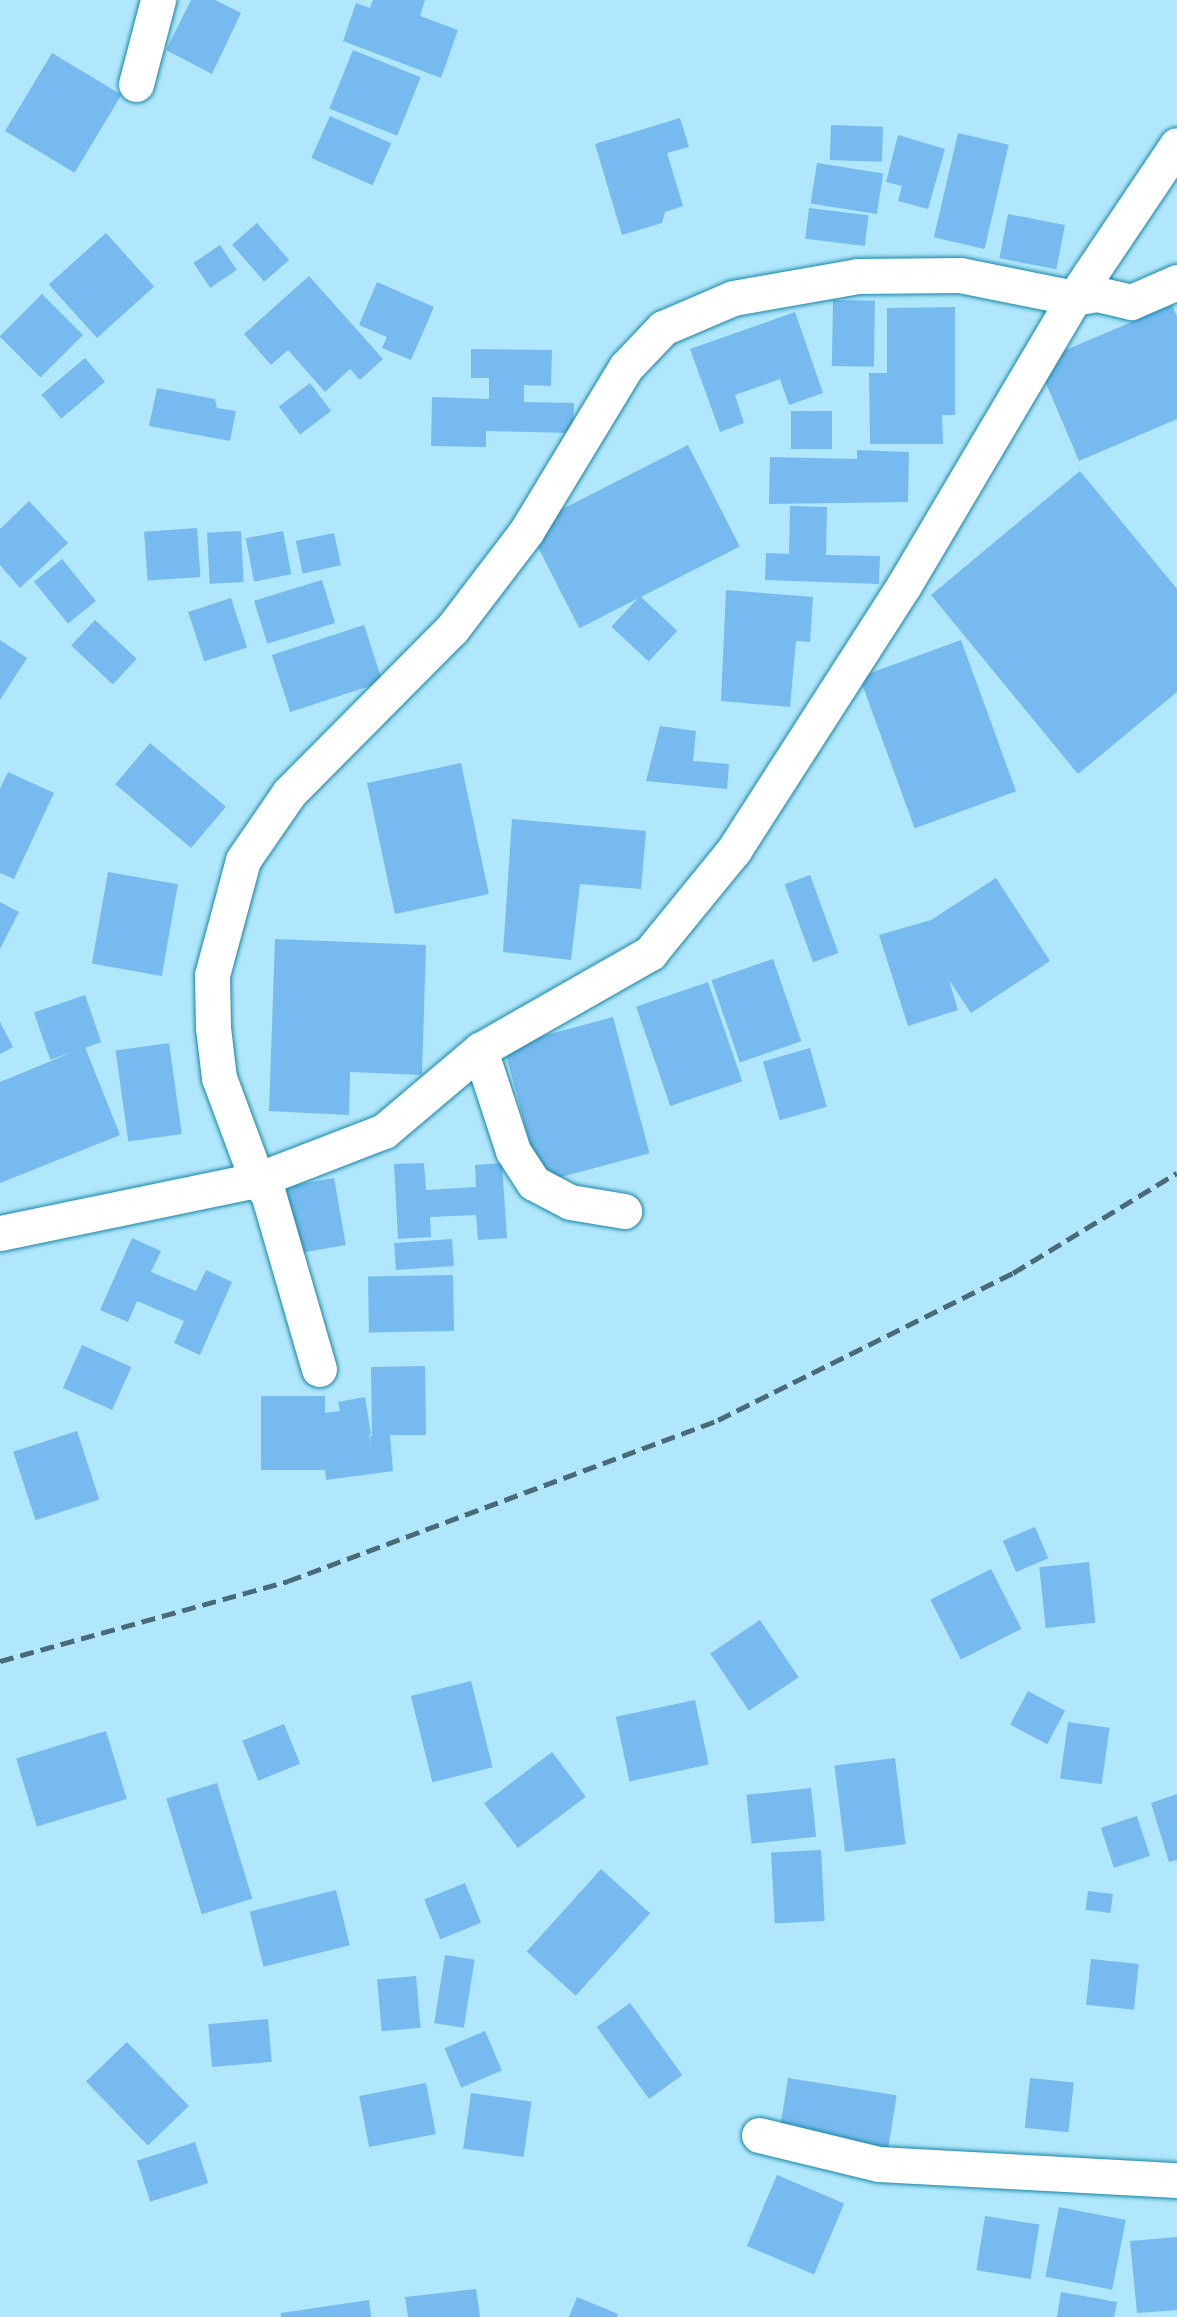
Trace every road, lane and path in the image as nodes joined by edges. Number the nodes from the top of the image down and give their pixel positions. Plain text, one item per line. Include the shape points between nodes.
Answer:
1 (158, 0) edge
2 (136, 84) dead end
3 (1177, 145) edge
4 (1177, 282) edge
5 (1074, 298) junction
6 (480, 1050) junction
7 (257, 1180) junction
8 (624, 1211) dead end
9 (0, 1233) edge
10 (319, 1369) dead end
11 (759, 2135) dead end
12 (1177, 2180) edge

1 - 2 street
3 - 5 street
4 - 5 street via 1131,302 1097,294
5 - 6 street via 903,587 705,888 650,953
5 - 7 street via 960,275 858,276 789,285 733,298 663,328 626,367 526,533 460,618 289,793 243,860 212,975 213,1028 219,1079
6 - 7 street via 384,1131
6 - 8 street via 513,1151 534,1183 570,1202
7 - 9 street
7 - 10 street via 268,1194
11 - 12 street via 878,2164

